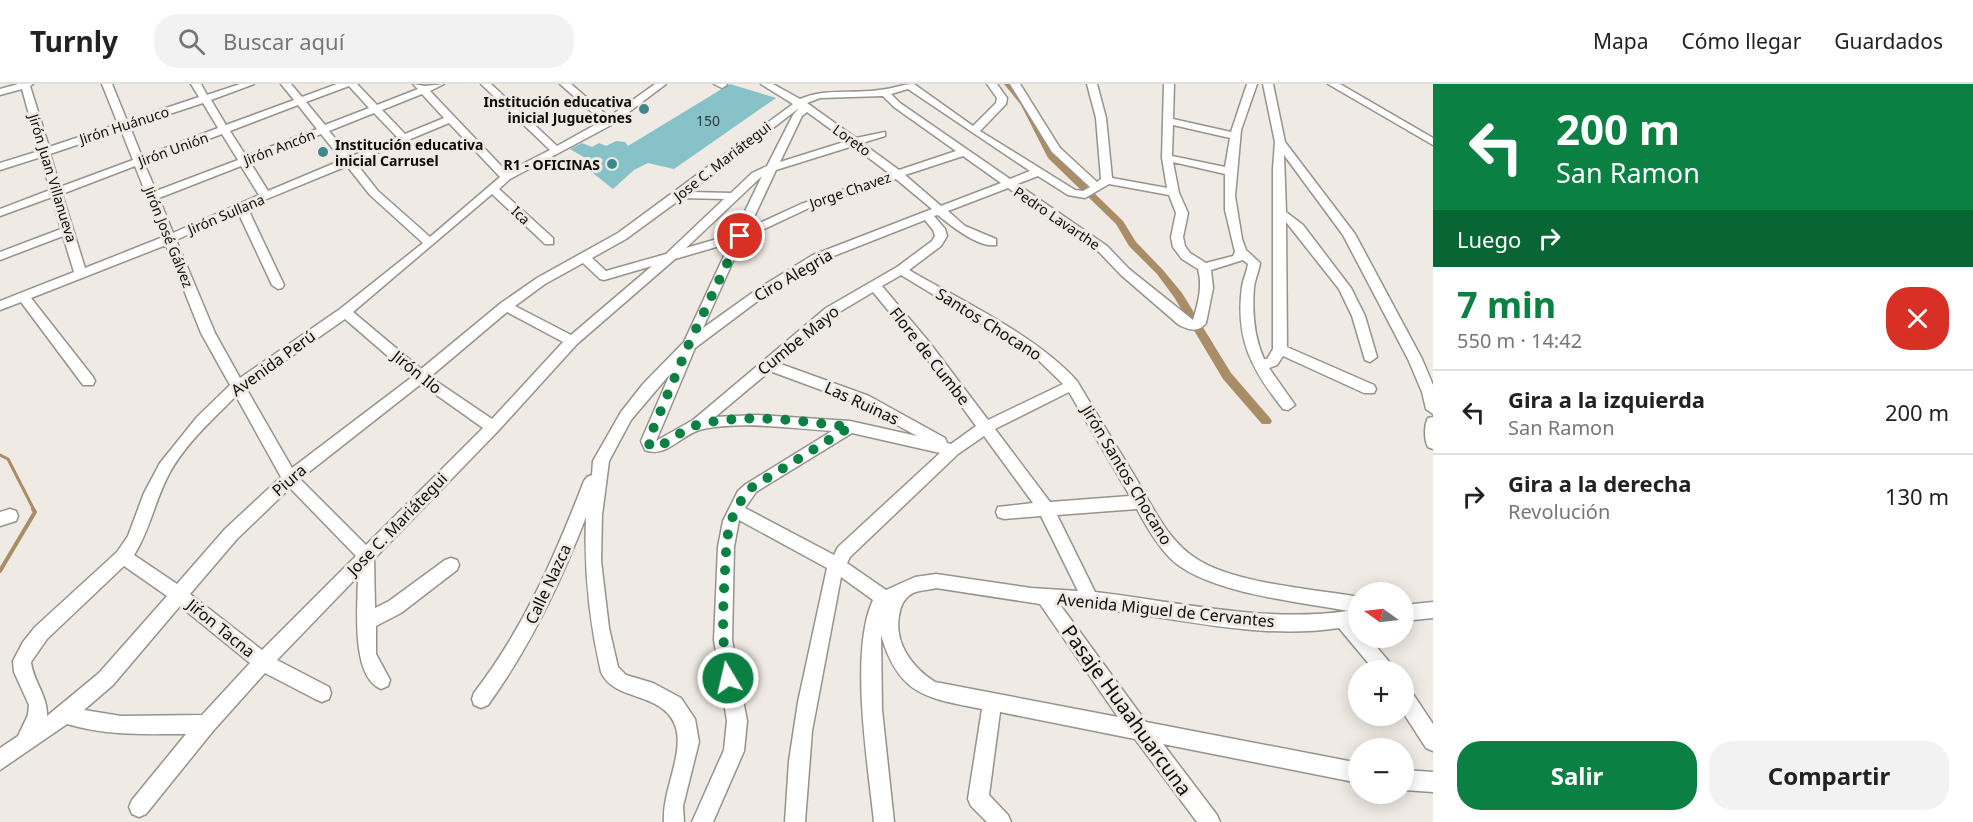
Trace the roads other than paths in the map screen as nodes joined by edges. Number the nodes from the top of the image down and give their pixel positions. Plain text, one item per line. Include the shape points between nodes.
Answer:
1 (26, 84) edge
2 (107, 84) edge
3 (196, 84) edge
4 (249, 84) edge
5 (286, 84) edge
6 (346, 84) edge
7 (352, 84) edge
8 (439, 84) edge
9 (486, 84) edge
10 (565, 84) edge
11 (661, 84) edge
12 (766, 84) edge
13 (992, 84) edge
14 (1015, 84) edge
15 (1092, 84) edge
16 (1169, 84) edge
17 (1252, 84) edge
18 (1268, 84) edge
19 (1333, 84) edge
20 (909, 85) edge
21 (421, 87) edge
22 (890, 89) edge
23 (0, 92) edge
24 (205, 99) junction
25 (301, 101) junction
26 (803, 105) junction
27 (375, 109) junction
28 (450, 119) junction
29 (1168, 120) junction
30 (609, 122) junction
31 (124, 125) junction
32 (223, 130) junction
33 (324, 130) junction
34 (974, 130) junction
35 (881, 134) dead end
36 (1235, 136) junction
37 (403, 138) junction
38 (854, 142) junction
39 (1280, 142) junction
40 (1433, 142) edge
41 (557, 150) junction
42 (45, 152) junction
43 (963, 152) junction
44 (1167, 158) junction
45 (138, 161) junction
46 (242, 162) junction
47 (349, 162) junction
48 (0, 167) edge
49 (771, 168) junction
50 (1038, 172) junction
51 (1232, 172) junction
52 (897, 174) junction
53 (506, 177) junction
54 (1107, 180) junction
55 (1007, 183) junction
56 (493, 189) junction
57 (1091, 191) junction
58 (56, 192) junction
59 (760, 192) junction
60 (1173, 193) junction
61 (679, 195) junction
62 (733, 196) junction
63 (153, 197) junction
64 (266, 197) junction
65 (241, 206) junction
66 (941, 210) junction
67 (0, 213) edge
68 (1280, 214) junction
69 (928, 216) junction
70 (69, 230) junction
71 (740, 236) junction
72 (170, 239) junction
73 (549, 241) dead end
74 (992, 242) dead end
75 (430, 243) junction
76 (1241, 252) junction
77 (0, 256) edge
78 (671, 256) junction
79 (584, 257) junction
80 (1204, 267) junction
81 (901, 270) junction
82 (80, 273) junction
83 (278, 285) dead end
84 (874, 285) junction
85 (23, 296) junction
86 (0, 306) edge
87 (506, 306) junction
88 (345, 312) junction
89 (572, 341) junction
90 (688, 346) junction
91 (1280, 349) junction
92 (1370, 357) dead end
93 (768, 365) junction
94 (1259, 366) junction
95 (421, 377) junction
96 (88, 381) dead end
97 (1072, 385) junction
98 (238, 386) junction
99 (1369, 389) dead end
100 (1288, 405) dead end
101 (1433, 409) edge
102 (1433, 422) edge
103 (698, 424) junction
104 (493, 426) junction
105 (850, 427) junction
106 (986, 428) junction
107 (1433, 443) edge
108 (953, 450) junction
109 (600, 461) junction
110 (290, 478) junction
111 (1143, 502) junction
112 (1046, 509) junction
113 (736, 511) junction
114 (1004, 512) dead end
115 (366, 556) junction
116 (123, 557) junction
117 (451, 565) dead end
118 (837, 565) junction
119 (178, 594) junction
120 (891, 596) junction
121 (1045, 597) junction
122 (1090, 599) junction
123 (1348, 603) edge
124 (1433, 610) edge
125 (1414, 611) edge
126 (1348, 619) edge
127 (368, 621) junction
128 (263, 662) junction
129 (381, 680) dead end
130 (322, 693) dead end
131 (481, 699) dead end
132 (992, 703) junction
133 (1414, 713) edge
134 (66, 714) junction
135 (206, 724) junction
136 (1142, 731) junction
137 (26, 739) junction
138 (1433, 741) edge
139 (0, 759) edge
140 (1348, 771) edge
141 (1414, 781) edge
142 (1433, 782) edge
143 (139, 807) dead end
144 (674, 822) edge
145 (702, 822) edge
146 (795, 822) edge
147 (884, 822) edge
148 (1001, 822) edge
149 (1210, 822) edge

1 - 23 street
1 - 42 street, Jirón Juan Villanueva
2 - 31 street, Jirón José Gálvez
3 - 24 street
4 - 24 street, Jirón Huánuco
5 - 25 street
6 - 25 street, Jirón Unión
7 - 27 street
8 - 21 street, Jirón Ancón
9 - 41 street
10 - 30 street
11 - 30 street, Avenida Perú
12 - 26 street, Loreto
13 - 34 street via 1002,98 1001,104
14 - 57 street via 1056,150
15 - 54 street via 1101,118
16 - 29 street
17 - 36 street
18 - 39 street
19 - 40 street
20 - 22 street
20 - 34 street
21 - 27 street, Jirón Ancón
21 - 28 street
22 - 26 street via 818,96
22 - 43 street, Pedro Lavarthe via 897,105
24 - 31 street, Jirón Huánuco
24 - 32 street
25 - 32 street, Jirón Unión
25 - 33 street
26 - 38 street, Loreto
26 - 49 street
26 - 61 street, Jose C. Mariátegui
27 - 33 street, Jirón Ancón
27 - 37 street
28 - 37 street, Jirón Sullana
28 - 53 street
29 - 36 street
29 - 44 street
30 - 41 street, Avenida Perú
31 - 42 street, Jirón Huánuco
31 - 45 street, Jirón José Gálvez
32 - 45 street, Jirón Unión
32 - 46 street
33 - 46 street, Jirón Ancón
33 - 47 street
34 - 50 street
35 - 38 street, Jose C. Mariátegui
36 - 51 street
37 - 47 street, Jirón Sullana
38 - 49 street, Jose C. Mariátegui
38 - 52 street, Loreto
39 - 68 street
39 - 101 street via 1349,234 1415,359
41 - 53 street, Avenida Perú
42 - 48 street, Jirón Huánuco
42 - 58 street, Jirón Juan Villanueva
43 - 52 street, Jorge Chavez
43 - 55 street, Pedro Lavarthe
44 - 51 street
44 - 60 street
45 - 58 street, Jirón Unión
45 - 63 street, Jirón José Gálvez
46 - 63 street, Jirón Ancón
46 - 64 street
47 - 64 street, Jirón Sullana
47 - 75 street via 374,193
49 - 59 street
49 - 62 street, Jose C. Mariátegui via 756,175
50 - 55 street, Ciro Alegria
50 - 57 street via 1072,193
51 - 76 street via 1230,213
52 - 66 street, Loreto
52 - 71 street, Jorge Chavez via 805,206
53 - 56 street, Avenida Perú
54 - 57 street
54 - 60 street
55 - 66 street, Ciro Alegria
55 - 80 street, Pedro Lavarthe via 1103,249 1192,326 1199,323 1204,302 1208,282
56 - 73 street, Ica
56 - 75 street, Avenida Perú
58 - 67 street, Jirón Unión
58 - 70 street, Jirón Juan Villanueva
59 - 62 street
59 - 71 street
60 - 80 street via 1182,213 1179,247
61 - 62 street
61 - 79 street, Jose C. Mariátegui via 622,236
62 - 78 street, Jose C. Mariátegui
63 - 72 street, Jirón José Gálvez
64 - 65 street, Jirón Sullana
65 - 72 street, Jirón Sullana
65 - 83 street
66 - 69 street, Ciro Alegria
66 - 74 street, Loreto via 961,228
68 - 91 street
68 - 92 street via 1303,231 1320,259 1344,286 1364,330
69 - 81 street, Cumbe Mayo via 941,236
69 - 90 street, Ciro Alegria via 817,258 763,291
70 - 77 street
70 - 82 street, Jirón Juan Villanueva
71 - 78 street, Jorge Chavez
71 - 90 street
72 - 82 street, Jirón Sullana
72 - 98 street, Jirón José Gálvez via 208,333
75 - 88 street, Avenida Perú
76 - 80 street via 1238,258
76 - 94 street via 1254,263 1245,316
78 - 79 street, Jorge Chavez via 604,276
78 - 89 street, Jose C. Mariátegui
79 - 87 street, Piura
81 - 84 street, Cumbe Mayo
81 - 97 street, Santos Chocano via 1038,352
82 - 85 street, Jirón Sullana
84 - 93 street, Cumbe Mayo via 831,311
84 - 106 street, Flore de Cumbe
85 - 86 street, Jirón Sullana
85 - 96 street
87 - 89 street
87 - 95 street, Piura
88 - 95 street, Jirón Ilo
88 - 98 street, Avenida Perú
89 - 104 street, Jose C. Mariátegui
90 - 103 street, Cumbe Mayo via 648,441 655,448 662,446
90 - 109 street, Calle Nazca via 626,416
91 - 94 street via 1272,362
91 - 99 street
93 - 103 street, Cumbe Mayo
93 - 108 street, Las Ruinas via 864,400
94 - 100 street
95 - 104 street, Jirón Ilo
95 - 110 street, Piura
97 - 106 street
97 - 111 street, Jirón Santos Chocano
98 - 110 street, Jirón José Gálvez
98 - 116 street, Avenida Perú via 202,420 165,467 135,539
102 - 107 street
103 - 105 street via 757,420
104 - 115 street, Jose C. Mariátegui
105 - 108 street
105 - 113 street via 758,482 744,495
106 - 108 street
106 - 112 street, Flore de Cumbe
108 - 118 street via 864,532
109 - 131 street, Calle Nazca via 552,583 500,675
109 - 144 street via 593,561 600,628 610,672 621,682 646,689 674,704 685,719 689,742 673,806
110 - 115 street, Jirón José Gálvez
110 - 119 street, Piura via 231,534
111 - 112 street
111 - 123 street, Jirón Santos Chocano via 1164,541 1194,566 1257,587
112 - 114 street
112 - 122 street, Flore de Cumbe
113 - 118 street
113 - 145 street via 728,534 723,599 724,659 737,721 734,751
115 - 127 street
115 - 128 street, Jose C. Mariátegui
116 - 119 street, Jiŕon Tacna
116 - 137 street, Avenida Perú via 41,633 22,661 38,705
117 - 127 street via 395,607
118 - 120 street
118 - 146 street via 803,720
119 - 128 street, Jiŕon Tacna
119 - 134 street, Piura via 106,679
120 - 121 street, Avenida Miguel de Cervantes via 920,583 936,581
120 - 132 street via 891,637 896,655 917,683
120 - 147 street via 876,614 871,674
121 - 122 street, Avenida Miguel de Cervantes
121 - 136 street, Pasaje Huaahuarcuna
122 - 126 street, Avenida Miguel de Cervantes via 1240,621
124 - 125 street
127 - 129 street via 367,656
128 - 130 street, Jiŕon Tacna
128 - 135 street, Jose C. Mariátegui
132 - 136 street
132 - 148 street via 978,799
133 - 138 street
134 - 135 street via 121,725
134 - 137 street, Piura
135 - 143 street, Jose C. Mariátegui
136 - 140 street
136 - 149 street, Pasaje Huaahuarcuna
137 - 139 street, Piura
141 - 142 street

